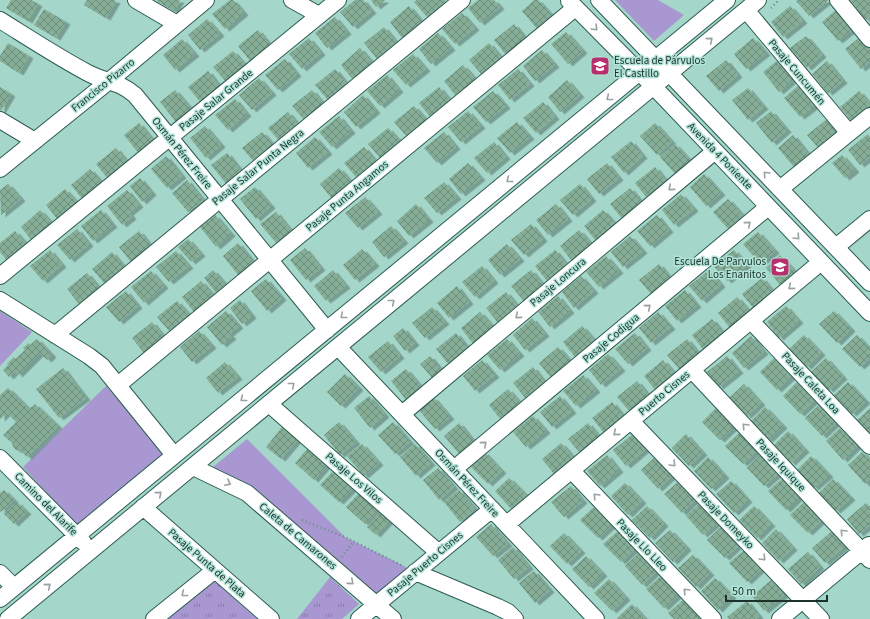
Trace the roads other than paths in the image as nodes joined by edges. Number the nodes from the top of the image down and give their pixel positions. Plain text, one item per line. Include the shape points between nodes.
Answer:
1 (136, 0) edge
2 (206, 0) edge
3 (292, 0) edge
4 (338, 0) edge
5 (462, 0) edge
6 (599, 0) edge
7 (727, 0) edge
8 (838, 0) edge
9 (572, 4) edge
10 (752, 5) edge
11 (319, 16) junction
12 (0, 20) edge
13 (177, 24) junction
14 (870, 39) edge
15 (656, 59) junction
16 (639, 73) junction
17 (670, 74) junction
18 (109, 81) junction
19 (654, 87) junction
20 (870, 116) edge
21 (0, 120) edge
22 (849, 133) junction
23 (170, 138) junction
24 (35, 140) junction
25 (715, 151) junction
26 (0, 169) edge
27 (780, 189) junction
28 (220, 199) junction
29 (768, 207) junction
30 (870, 219) edge
31 (836, 247) junction
32 (270, 260) junction
33 (821, 262) junction
34 (0, 276) edge
35 (870, 283) edge
36 (0, 300) edge
37 (870, 313) edge
38 (751, 320) junction
39 (327, 330) junction
40 (55, 335) junction
41 (338, 347) junction
42 (692, 370) junction
43 (118, 385) junction
44 (269, 404) junction
45 (402, 414) junction
46 (632, 421) junction
47 (870, 446) edge
48 (174, 455) junction
49 (0, 458) edge
50 (193, 467) junction
51 (454, 469) junction
52 (572, 471) junction
53 (143, 507) junction
54 (492, 509) junction
55 (507, 524) junction
56 (76, 535) junction
57 (91, 550) junction
58 (867, 552) edge
59 (439, 553) junction
60 (215, 570) junction
61 (415, 572) junction
62 (0, 573) edge
63 (6, 594) edge
64 (803, 600) junction
65 (377, 604) junction
66 (17, 616) edge
67 (154, 619) edge
68 (271, 619) edge
69 (359, 619) edge
70 (393, 619) edge
71 (515, 619) edge
72 (596, 619) edge
73 (712, 619) edge
74 (780, 619) edge
75 (821, 619) edge

1 - 13 street
2 - 13 street, Francisco Pizarro
3 - 11 street
4 - 11 street, Pasaje Salar Grande
5 - 28 street, Pasaje Salar Punta Negra
6 - 15 street, Avenida 4 Poniente
7 - 15 street
8 - 14 street
9 -> 16 street, Avenida 4 Poniente
9 - 32 street, Pasaje Punta Angamos
17 -> 10 street
10 - 22 street, Pasaje Cuncumén
11 - 23 street, Pasaje Salar Grande
12 - 18 street, Osmán Pérez Freire via 89,73
13 - 18 street, Francisco Pizarro
15 - 16 street
15 - 17 street, Avenida 4 Poniente
16 - 19 street, Avenida 4 Poniente
16 -> 39 street
17 - 19 street
27 -> 17 street, Avenida 4 Poniente
18 - 23 street, Osmán Pérez Freire via 125,87 135,95
18 - 24 street, Francisco Pizarro
19 - 25 street, Avenida 4 Poniente
41 -> 19 street
20 - 22 street
21 - 24 street
22 - 27 street
23 - 28 street, Osmán Pérez Freire
23 - 34 street, Pasaje Salar Grande
24 - 26 street, Francisco Pizarro
25 - 29 street, Avenida 4 Poniente
25 -> 45 street, Pasaje Loncura
27 - 31 street, Avenida 4 Poniente
28 - 32 street, Osmán Pérez Freire
28 - 40 street, Pasaje Salar Punta Negra
29 -> 33 street, Avenida 4 Poniente
51 -> 29 street, Pasaje Codigua
30 - 31 street
31 - 35 street, Avenida 4 Poniente
32 - 39 street, Osmán Pérez Freire
32 - 43 street, Pasaje Punta Angamos
33 - 37 street, Avenida 4 Poniente
33 -> 38 street, Puerto Cisnes
36 - 40 street
38 - 42 street, Puerto Cisnes
38 - 47 street, Pasaje Caleta Loa
39 -> 48 street
40 - 43 street via 95,361
44 -> 41 street
41 - 45 street, Osmán Pérez Freire
42 - 46 street, Puerto Cisnes
58 -> 42 street, Pasaje Iquique
43 - 48 street
44 - 50 street
44 - 59 street, Pasaje Los Vilos
45 - 51 street, Osmán Pérez Freire
46 -> 52 street, Puerto Cisnes
46 -> 64 street, Pasaje Domeyko
48 - 56 street
49 - 56 street, Camino del Alarife
53 -> 50 street
50 -> 65 street, Caleta de Camarones via 248,493
51 - 54 street, Osmán Pérez Freire
52 - 55 street, Puerto Cisnes
73 -> 52 street, Pasaje Llo Lleo
53 - 57 street
53 - 60 street, Pasaje Punta de Plata
54 - 55 street, Osmán Pérez Freire
54 - 59 street, Pasaje Puerto Cisnes
55 - 72 street, Osmán Pérez Freire
56 - 57 street, Camino del Alarife
56 - 63 street
66 -> 57 street
58 - 64 street
59 - 61 street, Pasaje Puerto Cisnes
60 -> 67 street
60 - 68 street, Pasaje Punta de Plata
61 - 65 street, Pasaje Puerto Cisnes
61 - 71 street via 498,607
62 - 63 street
63 - 66 street
64 - 74 street
64 - 75 street, Pasaje Domeyko
65 - 69 street, Pasaje Puerto Cisnes
65 - 70 street, Caleta de Camarones

